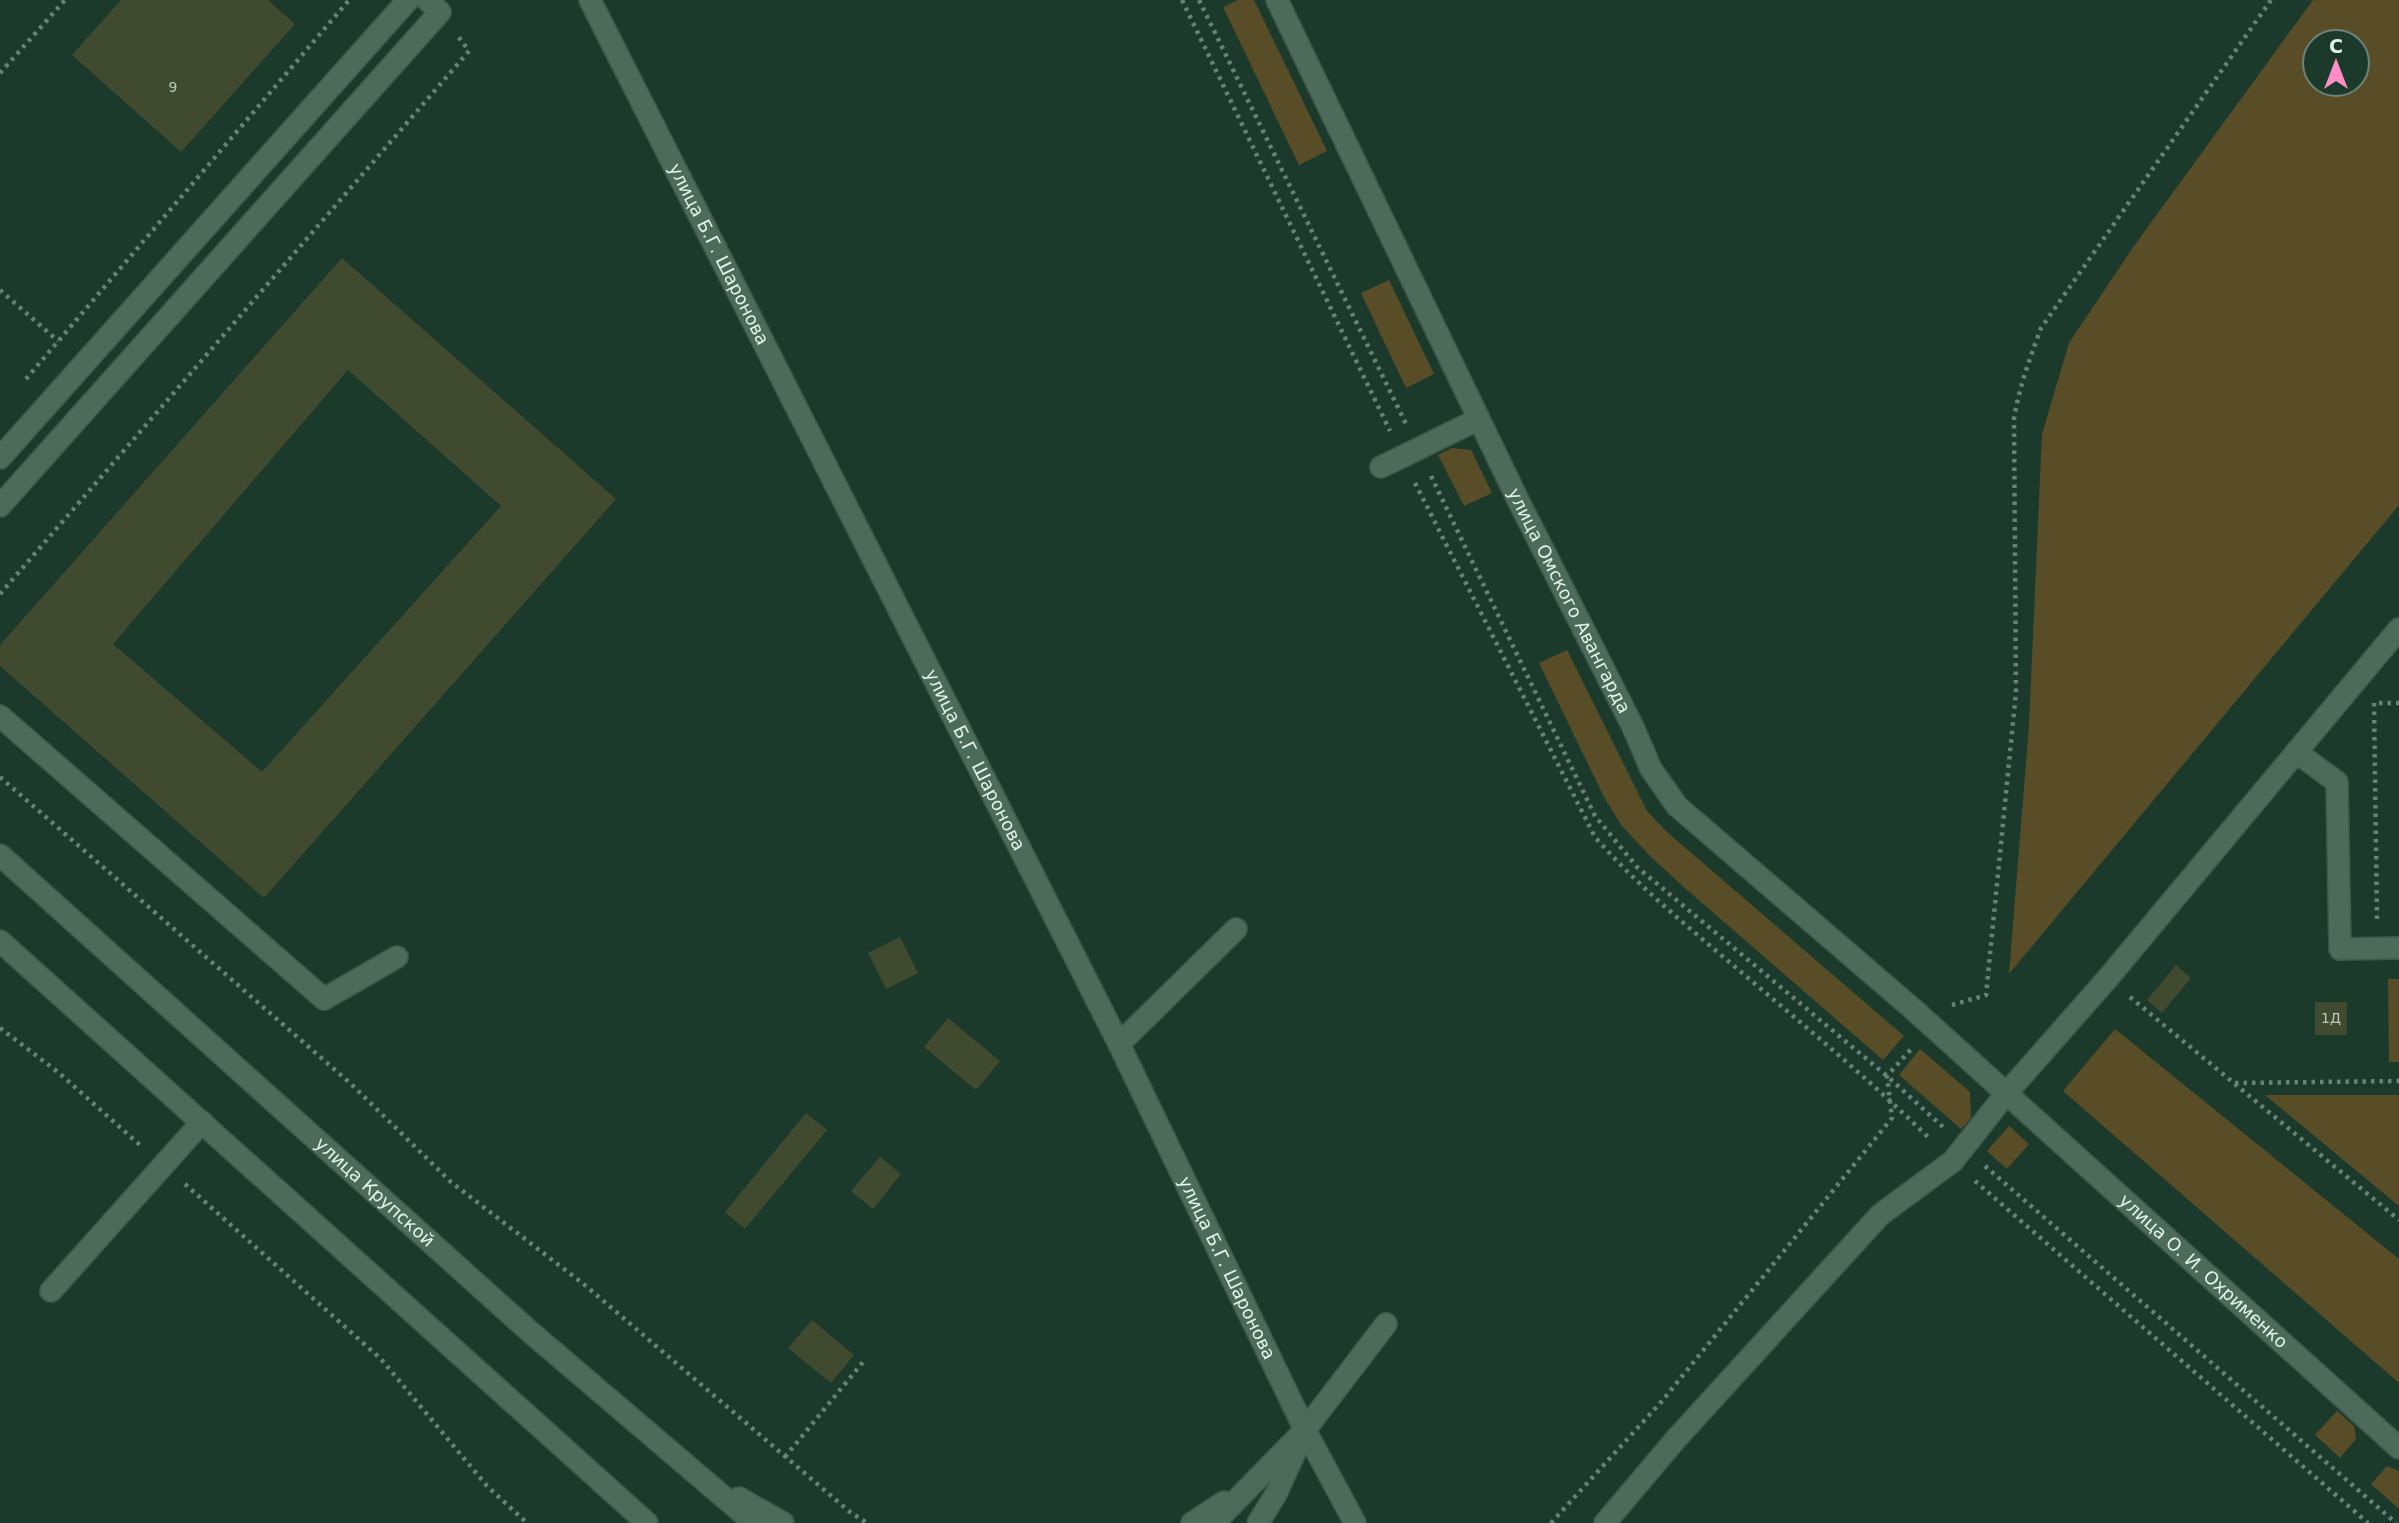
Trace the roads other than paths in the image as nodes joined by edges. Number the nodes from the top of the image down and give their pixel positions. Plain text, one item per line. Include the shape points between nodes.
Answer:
1 (408, 0) edge
2 (590, 0) edge
3 (1277, 0) edge
4 (434, 6) edge
5 (1479, 419) junction
6 (0, 458) edge
7 (1381, 467) dead end
8 (0, 506) edge
9 (2398, 632) edge
10 (0, 716) edge
11 (2296, 752) junction
12 (0, 855) edge
13 (1236, 929) dead end
14 (0, 941) edge
15 (2399, 948) edge
16 (397, 957) dead end
17 (1119, 1044) junction
18 (2005, 1095) junction
19 (202, 1122) junction
20 (51, 1291) dead end
21 (1386, 1324) dead end
22 (1305, 1430) junction
23 (2399, 1448) edge
24 (701, 1477) junction
25 (1247, 1487) junction
26 (647, 1523) edge
27 (754, 1523) edge
28 (783, 1523) edge
29 (1192, 1523) edge
30 (1214, 1523) edge
31 (1258, 1523) edge
32 (1354, 1523) edge
33 (1605, 1523) edge

1 - 6 main road
2 - 17 main road, улица Б.Г. Шаронова
3 - 5 main road, улица Омского Авангарда
4 - 8 main road
5 - 7 main road
5 - 18 main road, улица Омского Авангарда via 1651,769 1677,806 1913,1009
9 - 11 main road
10 - 16 main road via 324,999
11 - 15 main road via 2337,782 2340,949
11 - 18 main road
12 - 24 main road, улица Крупской via 528,1329
13 - 17 main road
14 - 19 main road
17 - 22 main road, улица Б.Г. Шаронова
18 - 23 main road, улица О. И. Охрименко
18 - 33 main road via 1953,1161 1880,1215
19 - 20 main road
19 - 26 main road
21 - 22 main road
22 - 25 main road
22 - 31 main road
22 - 32 main road, улица Б.Г. Шаронова
24 - 27 main road, улица Крупской
24 - 28 main road
25 - 29 main road
25 - 30 main road

